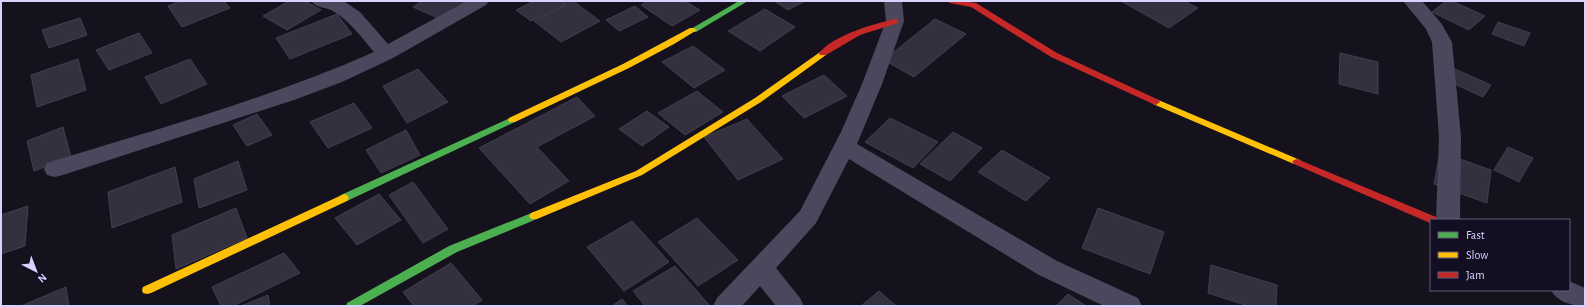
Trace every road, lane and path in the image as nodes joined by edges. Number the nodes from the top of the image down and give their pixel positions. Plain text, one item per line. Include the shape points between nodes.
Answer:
1 (320, 1) edge
2 (480, 1) edge
3 (744, 1) edge
4 (950, 1) edge
5 (1412, 1) edge
6 (976, 3) edge
7 (894, 11) edge
8 (386, 54) junction
9 (844, 146) junction
10 (54, 169) dead end
11 (1431, 219) edge
12 (1448, 219) edge
13 (761, 268) junction
14 (147, 290) dead end
15 (1566, 291) edge
16 (1585, 299) edge
17 (351, 306) edge
18 (726, 306) edge
19 (791, 306) edge
20 (1129, 306) edge

1 - 8 street via 338,6 353,16
2 - 8 street
3 - 14 street via 662,48 608,75
4 - 6 street
5 - 12 street via 1434,27 1442,42 1450,137
6 - 11 street via 1054,55 1159,104
7 - 9 street via 872,84
7 - 17 street via 844,38 758,100 639,173 452,249
8 - 10 street via 287,95
9 - 13 street via 808,216
9 - 20 street via 1048,268
13 - 18 street
13 - 19 street
15 - 16 street

